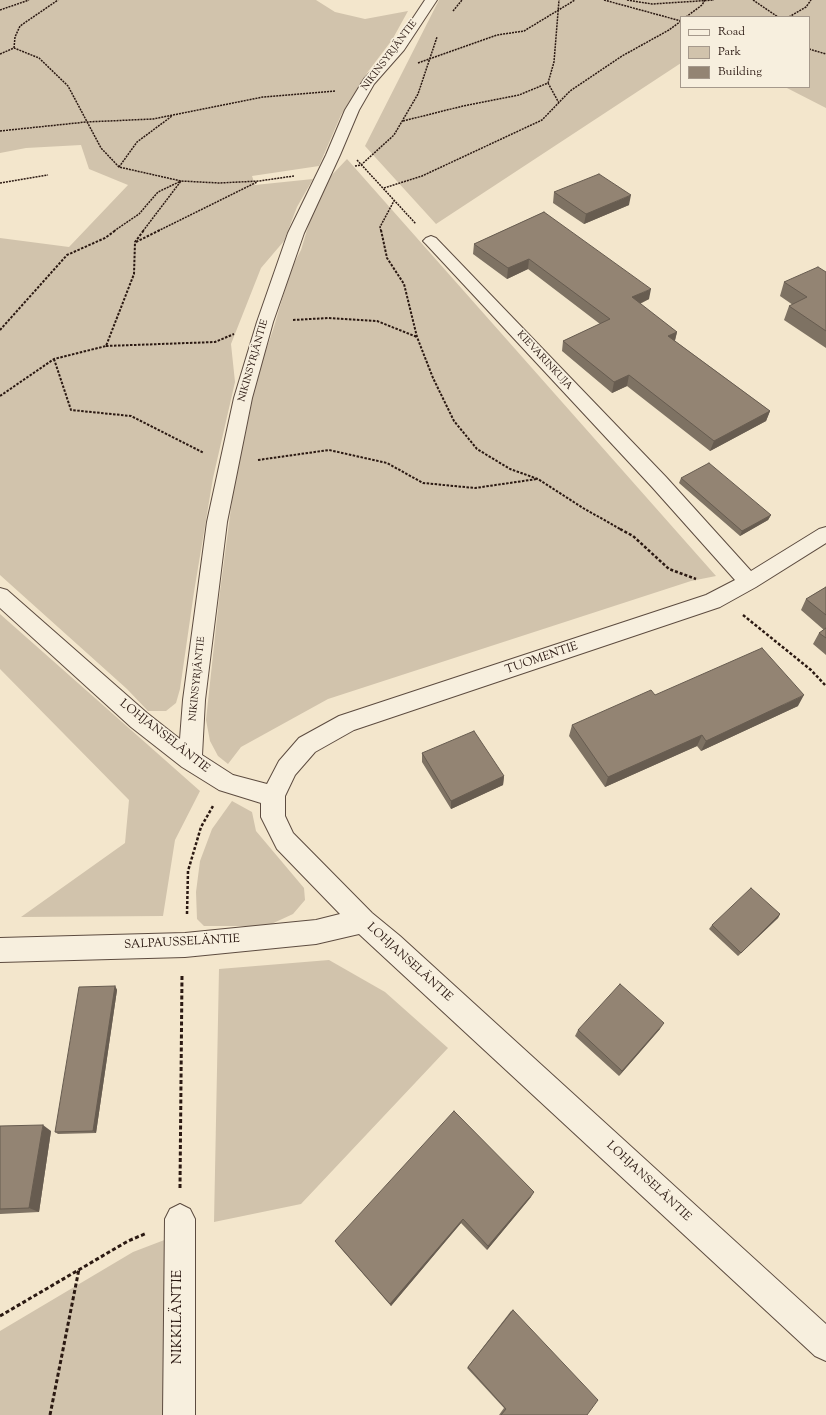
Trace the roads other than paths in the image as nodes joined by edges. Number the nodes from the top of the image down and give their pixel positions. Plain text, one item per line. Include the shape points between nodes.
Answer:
1 (430, 0) edge
2 (431, 241) road end
3 (826, 534) edge
4 (749, 582) junction
5 (0, 596) edge
6 (190, 760) junction
7 (273, 796) junction
8 (363, 921) junction
9 (0, 950) edge
10 (180, 1219) road end
11 (826, 1345) edge
12 (179, 1415) edge

1 - 6 street, NIKINSYRJÄNTIE via 400,46 369,82 352,110 296,233 265,322 243,398 217,522 194,700
2 - 4 street, KIEVARINKUJA via 653,476
3 - 4 street, TUOMENTIE
4 - 7 street, TUOMENTIE via 722,597 347,723 307,745 287,768
5 - 6 street, LOHJANSELÄNTIE via 138,720
6 - 7 street, LOHJANSELÄNTIE via 227,783
7 - 8 street, LOHJANSELÄNTIE via 273,817 285,841
8 - 9 street, SALPAUSSELÄNTIE via 316,932 185,945
8 - 11 street, LOHJANSELÄNTIE
10 - 12 street, NIKKILÄNTIE

